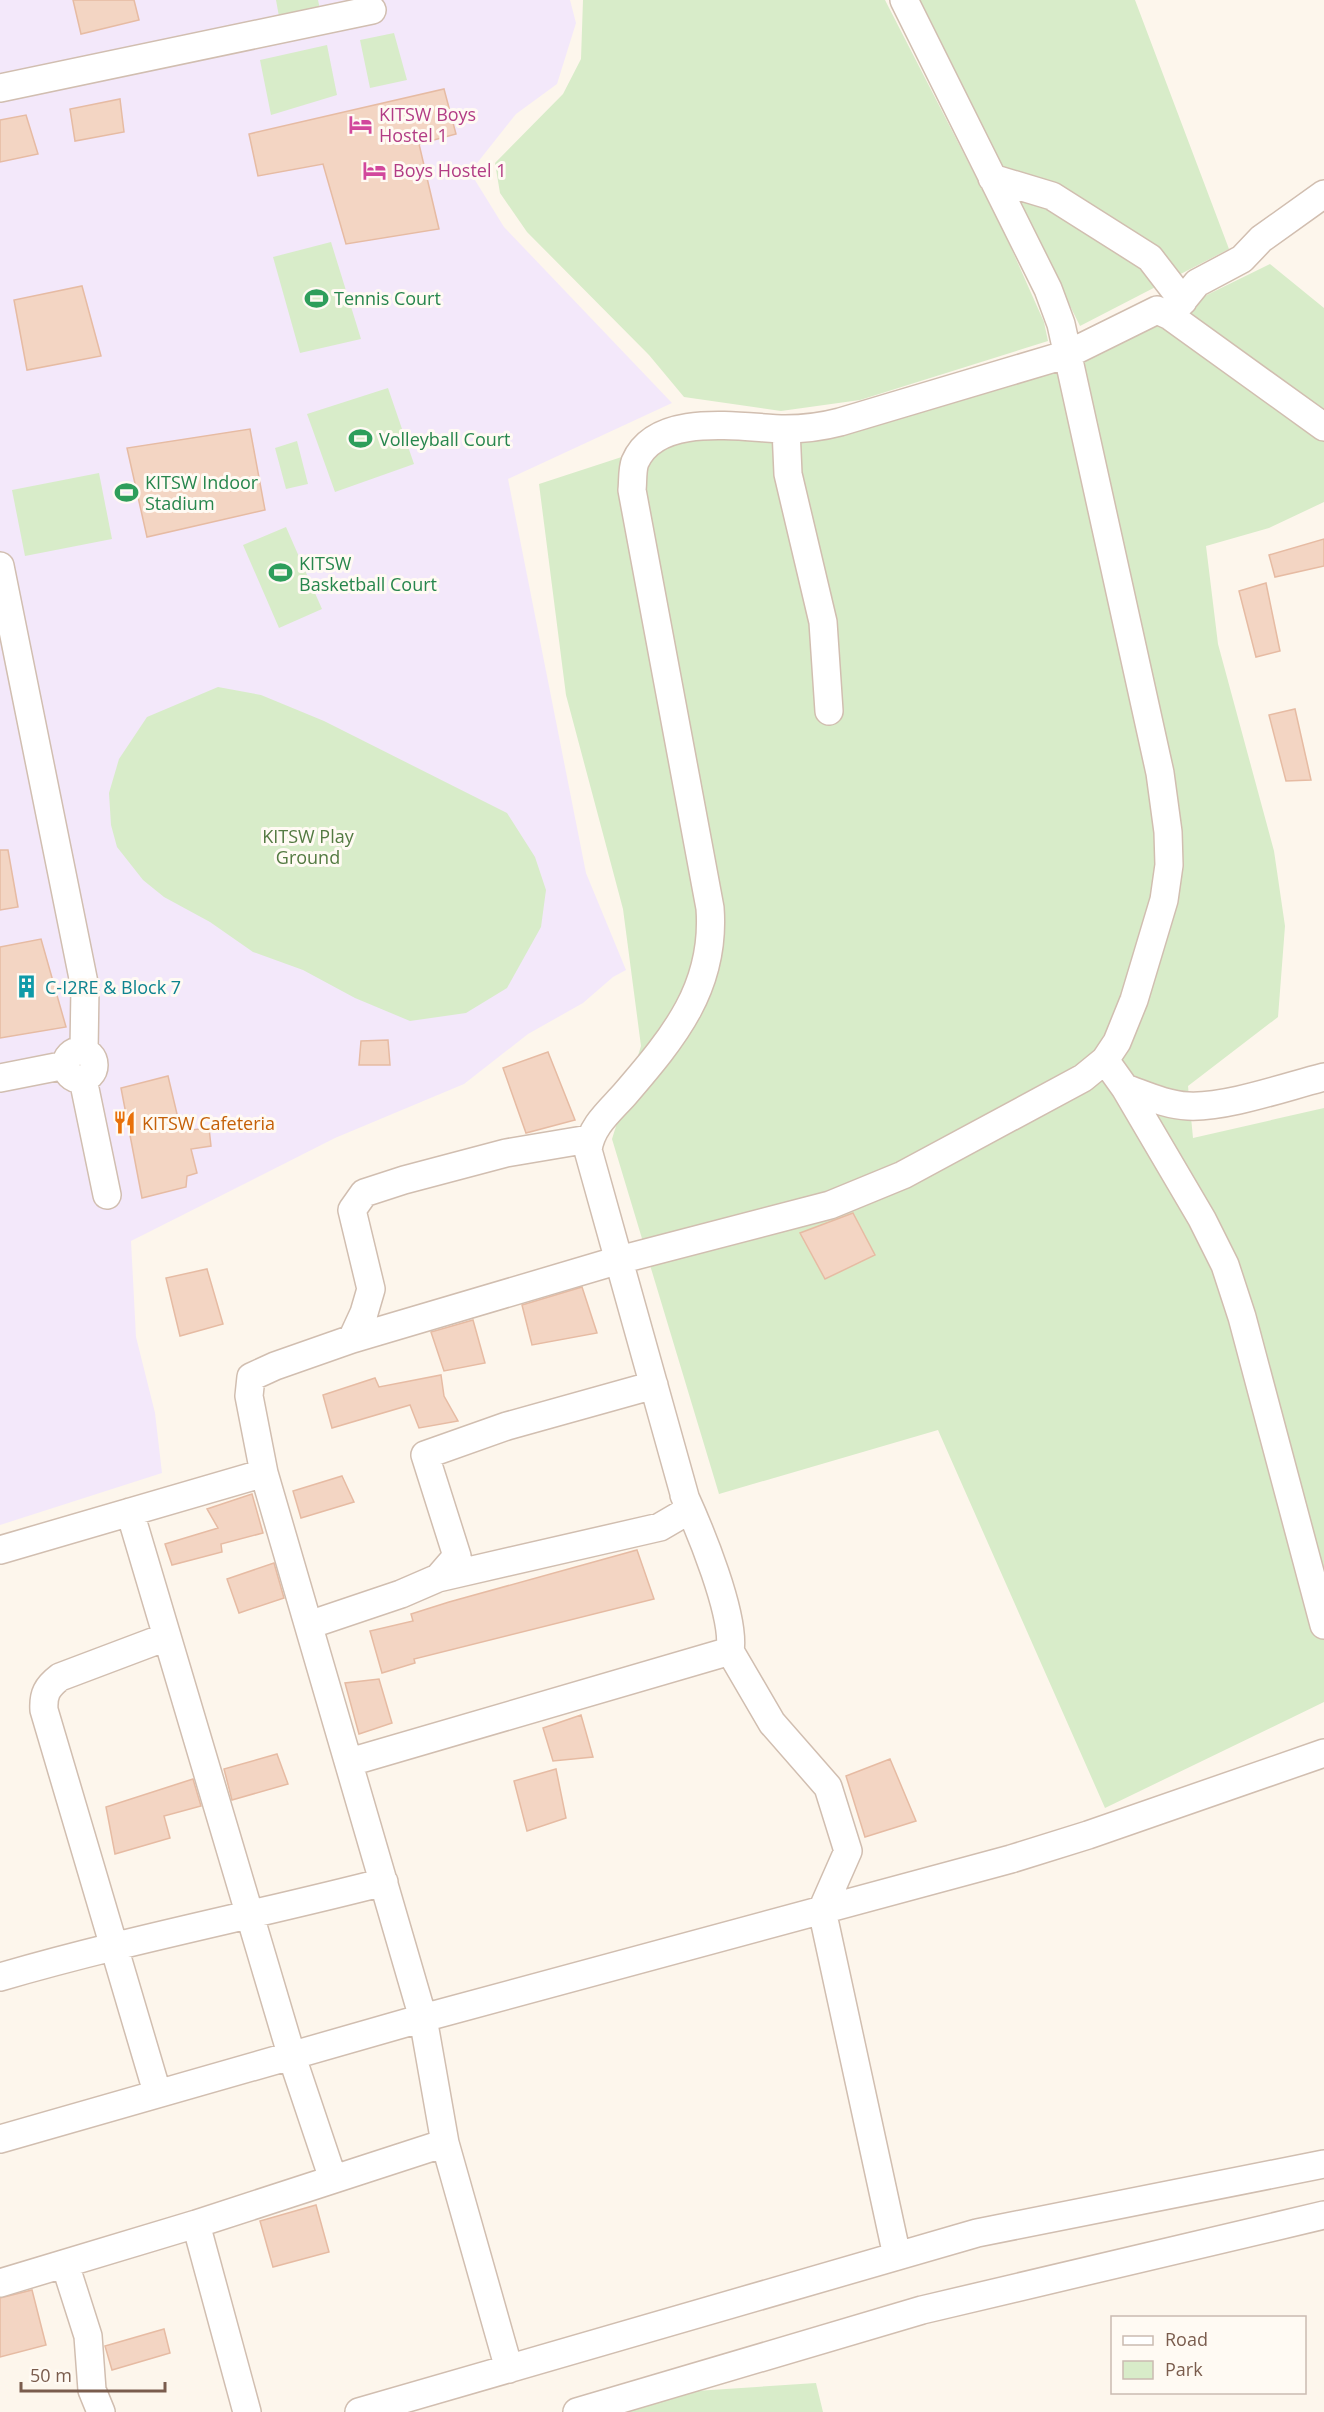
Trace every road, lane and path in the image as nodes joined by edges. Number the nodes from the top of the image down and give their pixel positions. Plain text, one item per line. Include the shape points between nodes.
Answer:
1 (904, 0) edge
2 (372, 10) dead end
3 (0, 88) edge
4 (992, 177) junction
5 (1324, 194) edge
6 (1177, 308) junction
7 (1068, 354) junction
8 (1324, 427) edge
9 (786, 429) junction
10 (0, 566) edge
11 (829, 711) dead end
12 (1105, 1060) junction
13 (78, 1065) junction
14 (1324, 1077) edge
15 (0, 1078) edge
16 (1125, 1088) junction
17 (590, 1139) junction
18 (107, 1195) dead end
19 (619, 1260) junction
20 (352, 1339) junction
21 (654, 1386) junction
22 (264, 1473) junction
23 (684, 1494) junction
24 (130, 1512) junction
25 (0, 1550) edge
26 (438, 1578) junction
27 (309, 1625) junction
28 (1324, 1625) edge
29 (166, 1638) junction
30 (730, 1651) junction
31 (1324, 1753) edge
32 (350, 1762) junction
33 (384, 1882) junction
34 (822, 1910) junction
35 (250, 1916) junction
36 (114, 1946) junction
37 (0, 1977) edge
38 (423, 2018) junction
39 (292, 2057) junction
40 (157, 2092) junction
41 (0, 2139) edge
42 (445, 2143) junction
43 (1324, 2164) edge
44 (333, 2179) junction
45 (1324, 2215) edge
46 (196, 2224) junction
47 (897, 2256) junction
48 (65, 2264) junction
49 (0, 2283) edge
50 (509, 2369) junction
51 (100, 2412) edge
52 (247, 2412) edge
53 (359, 2412) edge
54 (577, 2412) edge

1 - 4 street
2 - 3 street
4 - 6 street via 1052,196 1150,258
4 - 7 street via 1048,289
5 - 6 street via 1261,239 1242,259 1197,283
6 - 7 street via 1149,312
6 - 8 street
7 - 9 street via 840,423
7 - 12 street via 1160,773 1168,832 1164,900 1134,1000
9 - 11 street via 788,474 823,622
9 - 17 street via 697,425 671,432 649,444 635,463 632,490 675,708 712,934 706,969 679,1026
10 - 13 street via 85,988
12 - 16 street
12 - 19 street via 1044,1101 903,1174 831,1205
13 - 15 street
13 - 18 street
14 - 16 street via 1214,1104 1188,1106
16 - 28 street via 1225,1265
17 - 19 street via 590,1161
17 - 20 street via 458,1164 364,1193 352,1210 371,1288
19 - 20 street
19 - 21 street
20 - 22 street via 251,1377 249,1396
21 - 23 street
21 - 26 street via 507,1426 425,1455 457,1556
22 - 24 street
22 - 27 street
23 - 26 street via 675,1521 660,1527
23 - 30 street via 728,1611 733,1636
24 - 25 street
24 - 29 street
26 - 27 street
27 - 32 street
29 - 35 street
29 - 36 street via 60,1677 43,1698
30 - 32 street
30 - 34 street via 772,1723 828,1787 848,1851
31 - 34 street via 1088,1835
32 - 33 street
33 - 35 street
33 - 38 street
34 - 38 street
34 - 47 street
35 - 36 street
35 - 39 street
36 - 37 street
36 - 40 street
38 - 39 street
38 - 42 street
39 - 40 street
39 - 44 street
40 - 41 street
42 - 44 street
42 - 50 street
43 - 47 street via 977,2233
44 - 46 street
45 - 54 street via 922,2310
46 - 48 street
46 - 52 street
47 - 50 street
48 - 49 street
48 - 51 street via 88,2336 92,2390
50 - 53 street

